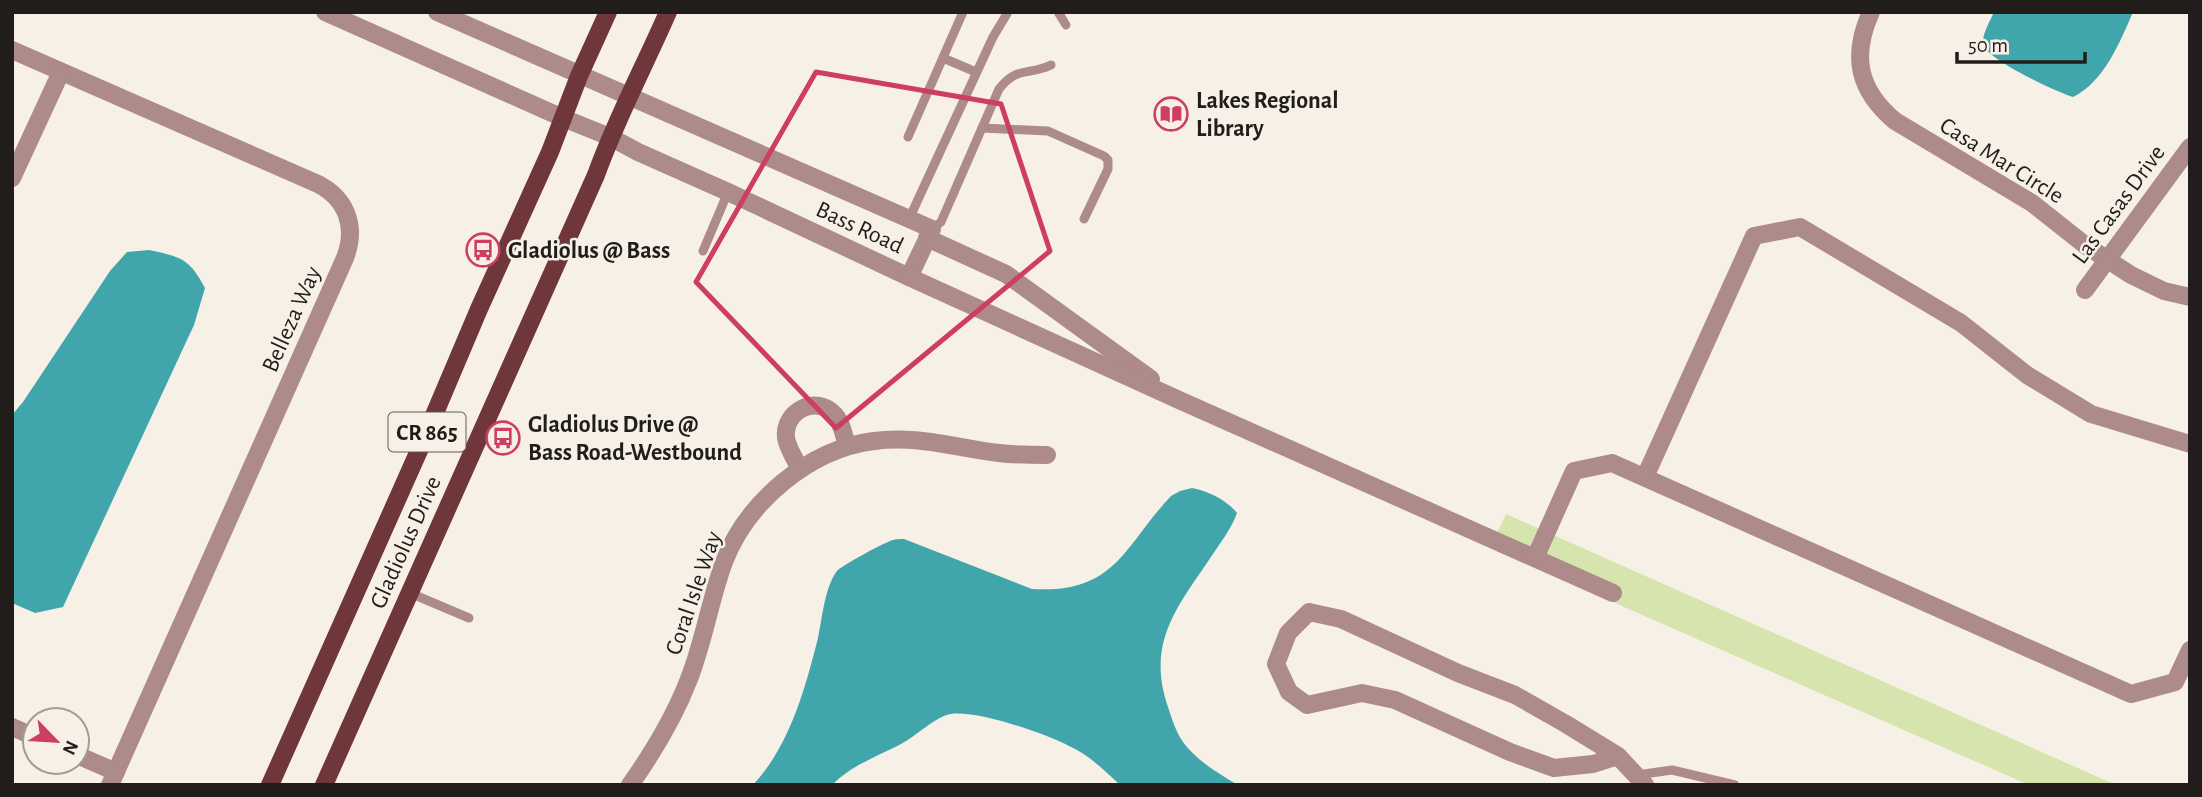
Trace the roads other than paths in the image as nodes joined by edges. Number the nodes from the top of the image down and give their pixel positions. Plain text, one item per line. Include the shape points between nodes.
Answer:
1 (325, 12) edge
2 (437, 12) edge
3 (608, 12) edge
4 (668, 12) edge
5 (963, 12) edge
6 (1008, 12) edge
7 (1058, 12) edge
8 (1871, 12) edge
9 (1066, 24) dead end
10 (12, 50) edge
11 (943, 58) junction
12 (1051, 65) dead end
13 (61, 72) junction
14 (976, 72) junction
15 (579, 76) junction
16 (628, 96) junction
17 (563, 118) junction
18 (982, 128) junction
19 (610, 137) junction
20 (908, 137) dead end
21 (2190, 147) edge
22 (12, 178) edge
23 (728, 192) junction
24 (909, 219) junction
25 (1084, 219) dead end
26 (929, 234) junction
27 (703, 251) dead end
28 (2107, 260) junction
29 (909, 277) junction
30 (2085, 290) dead end
31 (2190, 297) edge
32 (1179, 400) junction
33 (2190, 443) edge
34 (847, 446) junction
35 (1047, 456) dead end
36 (800, 469) junction
37 (1645, 477) junction
38 (1535, 558) junction
39 (410, 593) junction
40 (1613, 593) dead end
41 (469, 618) dead end
42 (2190, 650) edge
43 (1618, 756) junction
44 (91, 764) edge
45 (113, 779) edge
46 (1641, 780) edge
47 (270, 785) edge
48 (324, 785) edge
49 (630, 785) edge
50 (1735, 785) edge

1 - 17 street, Bass Road
2 - 15 street, Bass Road
3 - 15 main road, Gladiolus Drive / CR 865
4 - 16 main road, Gladiolus Drive / CR 865
5 - 11 lane
6 - 14 lane
7 - 9 lane
8 - 28 street, Casa Mar Circle via 1859,54 1862,76 1879,108 2032,203
10 - 13 street, Belleza Way
11 - 14 lane
11 - 20 lane
12 - 18 lane via 1007,79
13 - 22 street
13 - 45 street, Belleza Way via 327,189 344,206 351,227 345,258
14 - 24 lane
15 - 16 street, Bass Road
15 - 17 main road, Gladiolus Drive / CR 865
16 - 19 main road, Gladiolus Drive / CR 865
16 - 24 street, Bass Road
17 - 19 street, Bass Road
17 - 47 main road, Gladiolus Drive / CR 865
18 - 25 lane via 1048,131 1104,156 1108,169
18 - 26 lane via 941,222
19 - 23 street, Bass Road
19 - 39 main road, Gladiolus Drive / CR 865
21 - 28 street, Las Casas Drive
23 - 27 lane
23 - 29 street, Bass Road
24 - 26 street, Bass Road
26 - 29 street, Bass Road
26 - 32 street via 1006,274
28 - 30 street, Las Casas Drive
28 - 31 street, Casa Mar Circle via 2147,285
29 - 32 street
32 - 38 street
33 - 37 street via 2091,414 2027,375 1962,323 1800,228 1754,236
34 - 35 street, Coral Isle Way via 916,440
34 - 36 street, Coral Isle Way
34 - 36 street via 831,412 816,405 802,407 790,421 786,438
36 - 49 street, Coral Isle Way via 769,496 733,543 691,676 656,747
37 - 38 street via 1612,463 1574,471
37 - 42 street via 2131,694 2175,682
38 - 40 street
39 - 41 lane
39 - 48 main road, Gladiolus Drive / CR 865
43 - 43 street via 1514,695 1340,618 1309,612 1288,633 1276,664 1289,692 1307,705 1362,693 1395,700 1554,768
43 - 46 street
44 - 45 street
46 - 50 lane via 1672,769

